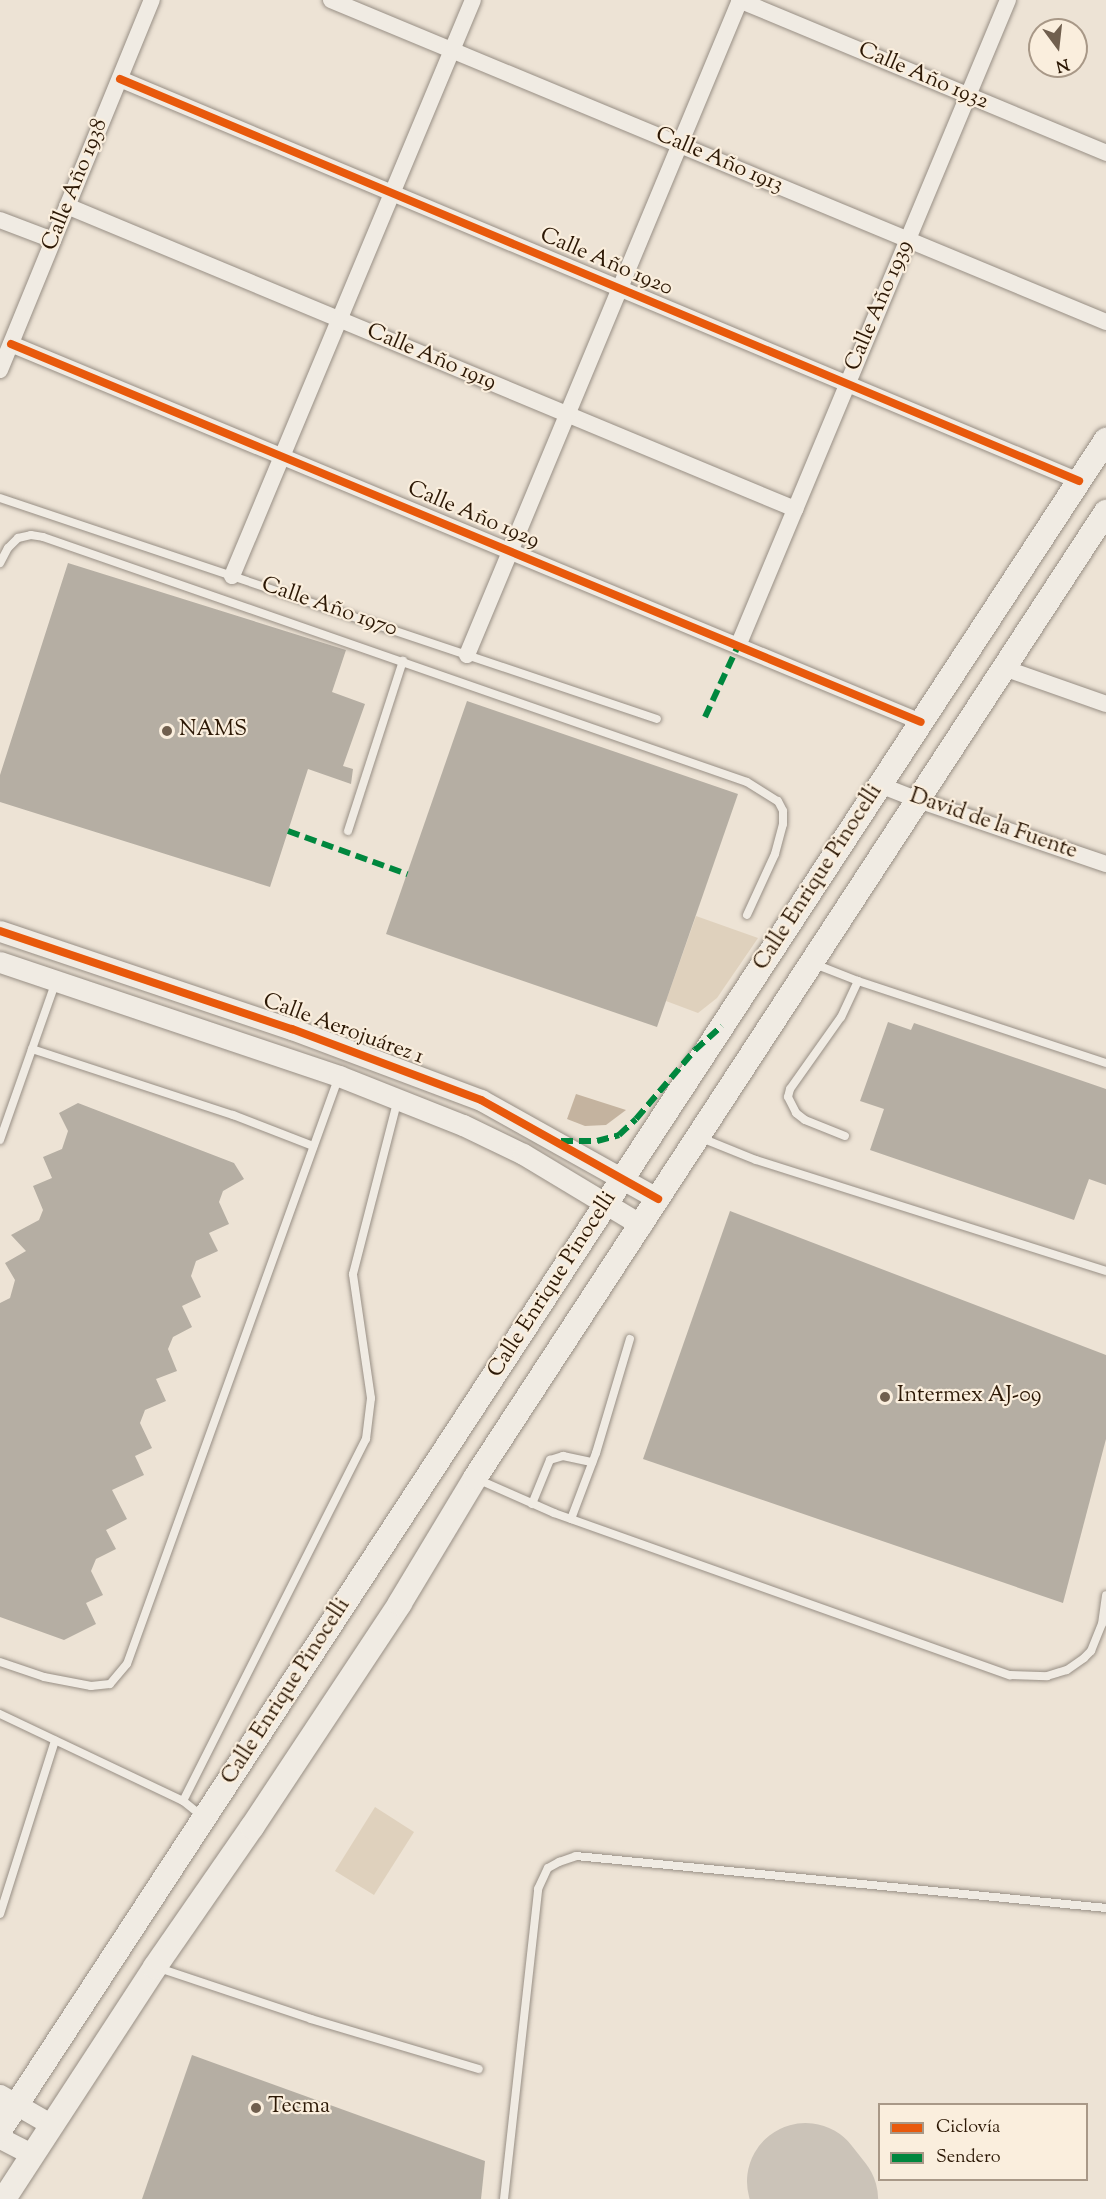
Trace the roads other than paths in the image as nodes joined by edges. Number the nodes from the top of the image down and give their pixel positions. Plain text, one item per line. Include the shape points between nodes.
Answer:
1 (152, 0) edge
2 (331, 0) edge
3 (473, 0) edge
4 (740, 0) edge
5 (1008, 0) edge
6 (452, 50) junction
7 (120, 79) junction
8 (968, 96) junction
9 (679, 144) junction
10 (1106, 153) edge
11 (393, 193) junction
12 (67, 206) junction
13 (0, 220) edge
14 (908, 239) junction
15 (53, 240) junction
16 (620, 288) junction
17 (340, 320) junction
18 (1106, 322) edge
19 (11, 344) junction
20 (0, 370) edge
21 (848, 384) junction
22 (567, 414) junction
23 (1106, 440) edge
24 (282, 457) junction
25 (1079, 481) junction
26 (0, 498) edge
27 (795, 509) junction
28 (1103, 523) edge
29 (510, 551) junction
30 (0, 562) edge
31 (232, 576) junction
32 (738, 646) junction
33 (467, 655) junction
34 (403, 661) junction
35 (1004, 668) junction
36 (1106, 704) edge
37 (657, 719) dead end
38 (921, 722) junction
39 (880, 785) junction
40 (918, 800) junction
41 (348, 831) dead end
42 (1106, 864) edge
43 (747, 915) dead end
44 (0, 931) edge
45 (0, 962) edge
46 (812, 963) junction
47 (57, 981) junction
48 (858, 981) junction
49 (32, 1049) junction
50 (1106, 1063) edge
51 (339, 1076) junction
52 (398, 1099) junction
53 (698, 1137) junction
54 (845, 1137) dead end
55 (0, 1140) edge
56 (313, 1146) junction
57 (623, 1178) junction
58 (658, 1199) junction
59 (606, 1204) junction
60 (641, 1225) junction
61 (1106, 1270) edge
62 (630, 1339) dead end
63 (592, 1462) junction
64 (475, 1478) junction
65 (532, 1504) junction
66 (571, 1519) junction
67 (1106, 1595) edge
68 (0, 1662) edge
69 (0, 1714) edge
70 (56, 1741) junction
71 (183, 1801) junction
72 (204, 1818) junction
73 (1106, 1908) edge
74 (0, 1914) edge
75 (155, 1967) junction
76 (479, 2069) dead end
77 (9, 2100) edge
78 (52, 2125) junction
79 (0, 2130) edge
80 (0, 2138) edge
81 (33, 2155) junction
82 (4, 2199) edge
83 (504, 2199) edge

1 - 7 street, Calle Año 1938
2 - 6 street, Calle Año 1913
3 - 6 street
4 - 8 street, Calle Año 1932
4 - 9 street
5 - 8 street, Calle Año 1939
6 - 9 street, Calle Año 1913
6 - 11 street
7 - 11 street, Calle Año 1920
7 - 12 street, Calle Año 1938
8 - 10 street, Calle Año 1932
8 - 14 street, Calle Año 1939
9 - 14 street, Calle Año 1913
9 - 16 street
11 - 16 street, Calle Año 1920
11 - 17 street
12 - 15 street, Calle Año 1938
12 - 17 street, Calle Año 1919
13 - 15 street
14 - 18 street, Calle Año 1913
14 - 21 street, Calle Año 1939
15 - 19 street, Calle Año 1938
16 - 21 street, Calle Año 1920
16 - 22 street
17 - 22 street, Calle Año 1919
17 - 24 street
19 - 20 street, Calle Año 1938
19 - 24 street, Calle Año 1929
21 - 25 street, Calle Año 1920
21 - 27 street, Calle Año 1939
22 - 27 street, Calle Año 1919
22 - 29 street
23 - 25 main road, Calle Enrique Pinocelli
24 - 29 street, Calle Año 1929
24 - 31 street
25 - 38 main road, Calle Enrique Pinocelli
26 - 31 lane, Calle Año 1970
27 - 32 street, Calle Año 1939
28 - 35 main road, Calle Enrique Pinocelli
29 - 32 street, Calle Año 1929
29 - 33 street
30 - 34 lane via 18,538 43,537
31 - 33 lane, Calle Año 1970
32 - 38 street, Calle Año 1929
33 - 37 lane, Calle Año 1970
34 - 41 lane
34 - 43 lane via 767,791 778,801 783,824 775,854
35 - 36 street
35 - 40 main road, Calle Enrique Pinocelli
38 - 39 main road, Calle Enrique Pinocelli
39 - 40 street, David de la Fuente
39 - 57 main road, Calle Enrique Pinocelli
40 - 42 street, David de la Fuente
40 - 46 main road, Calle Enrique Pinocelli
44 - 57 street, Calle Aerojuárez 1 via 292,1029 481,1100
45 - 47 street, Calle Aerojuárez 1
46 - 48 lane
46 - 53 main road, Calle Enrique Pinocelli
47 - 49 lane
47 - 51 street, Calle Aerojuárez 1
48 - 50 lane
48 - 54 lane via 841,1017 788,1097 796,1113 805,1120
49 - 55 lane
49 - 56 lane
51 - 52 street, Calle Aerojuárez 1
51 - 56 lane
52 - 59 street, Calle Aerojuárez 1 via 495,1140
52 - 71 lane via 353,1274 371,1398 366,1438
53 - 58 main road, Calle Enrique Pinocelli
53 - 61 lane via 800,1174
56 - 68 lane via 127,1664 110,1684 91,1686 44,1677
57 - 58 street, Calle Aerojuárez 1
57 - 59 main road, Calle Enrique Pinocelli
58 - 60 main road, Calle Enrique Pinocelli
59 - 60 street, Calle Aerojuárez 1
59 - 72 main road, Calle Enrique Pinocelli
60 - 64 main road, Calle Enrique Pinocelli
62 - 63 lane
63 - 65 lane via 563,1456 550,1461
63 - 66 lane
64 - 65 lane
64 - 75 main road, Calle Enrique Pinocelli via 394,1612
65 - 66 lane
66 - 67 lane via 1024,1678 1058,1674 1091,1651 1102,1624
69 - 70 lane
70 - 71 lane
70 - 74 lane
71 - 72 lane
72 - 77 main road, Calle Enrique Pinocelli
73 - 83 lane via 576,1856 559,1862 548,1868 538,1889
75 - 76 lane
75 - 78 main road, Calle Enrique Pinocelli
77 - 78 street
77 - 79 main road, Calle Enrique Pinocelli
78 - 81 main road, Calle Enrique Pinocelli
80 - 81 street
81 - 82 main road, Calle Enrique Pinocelli

